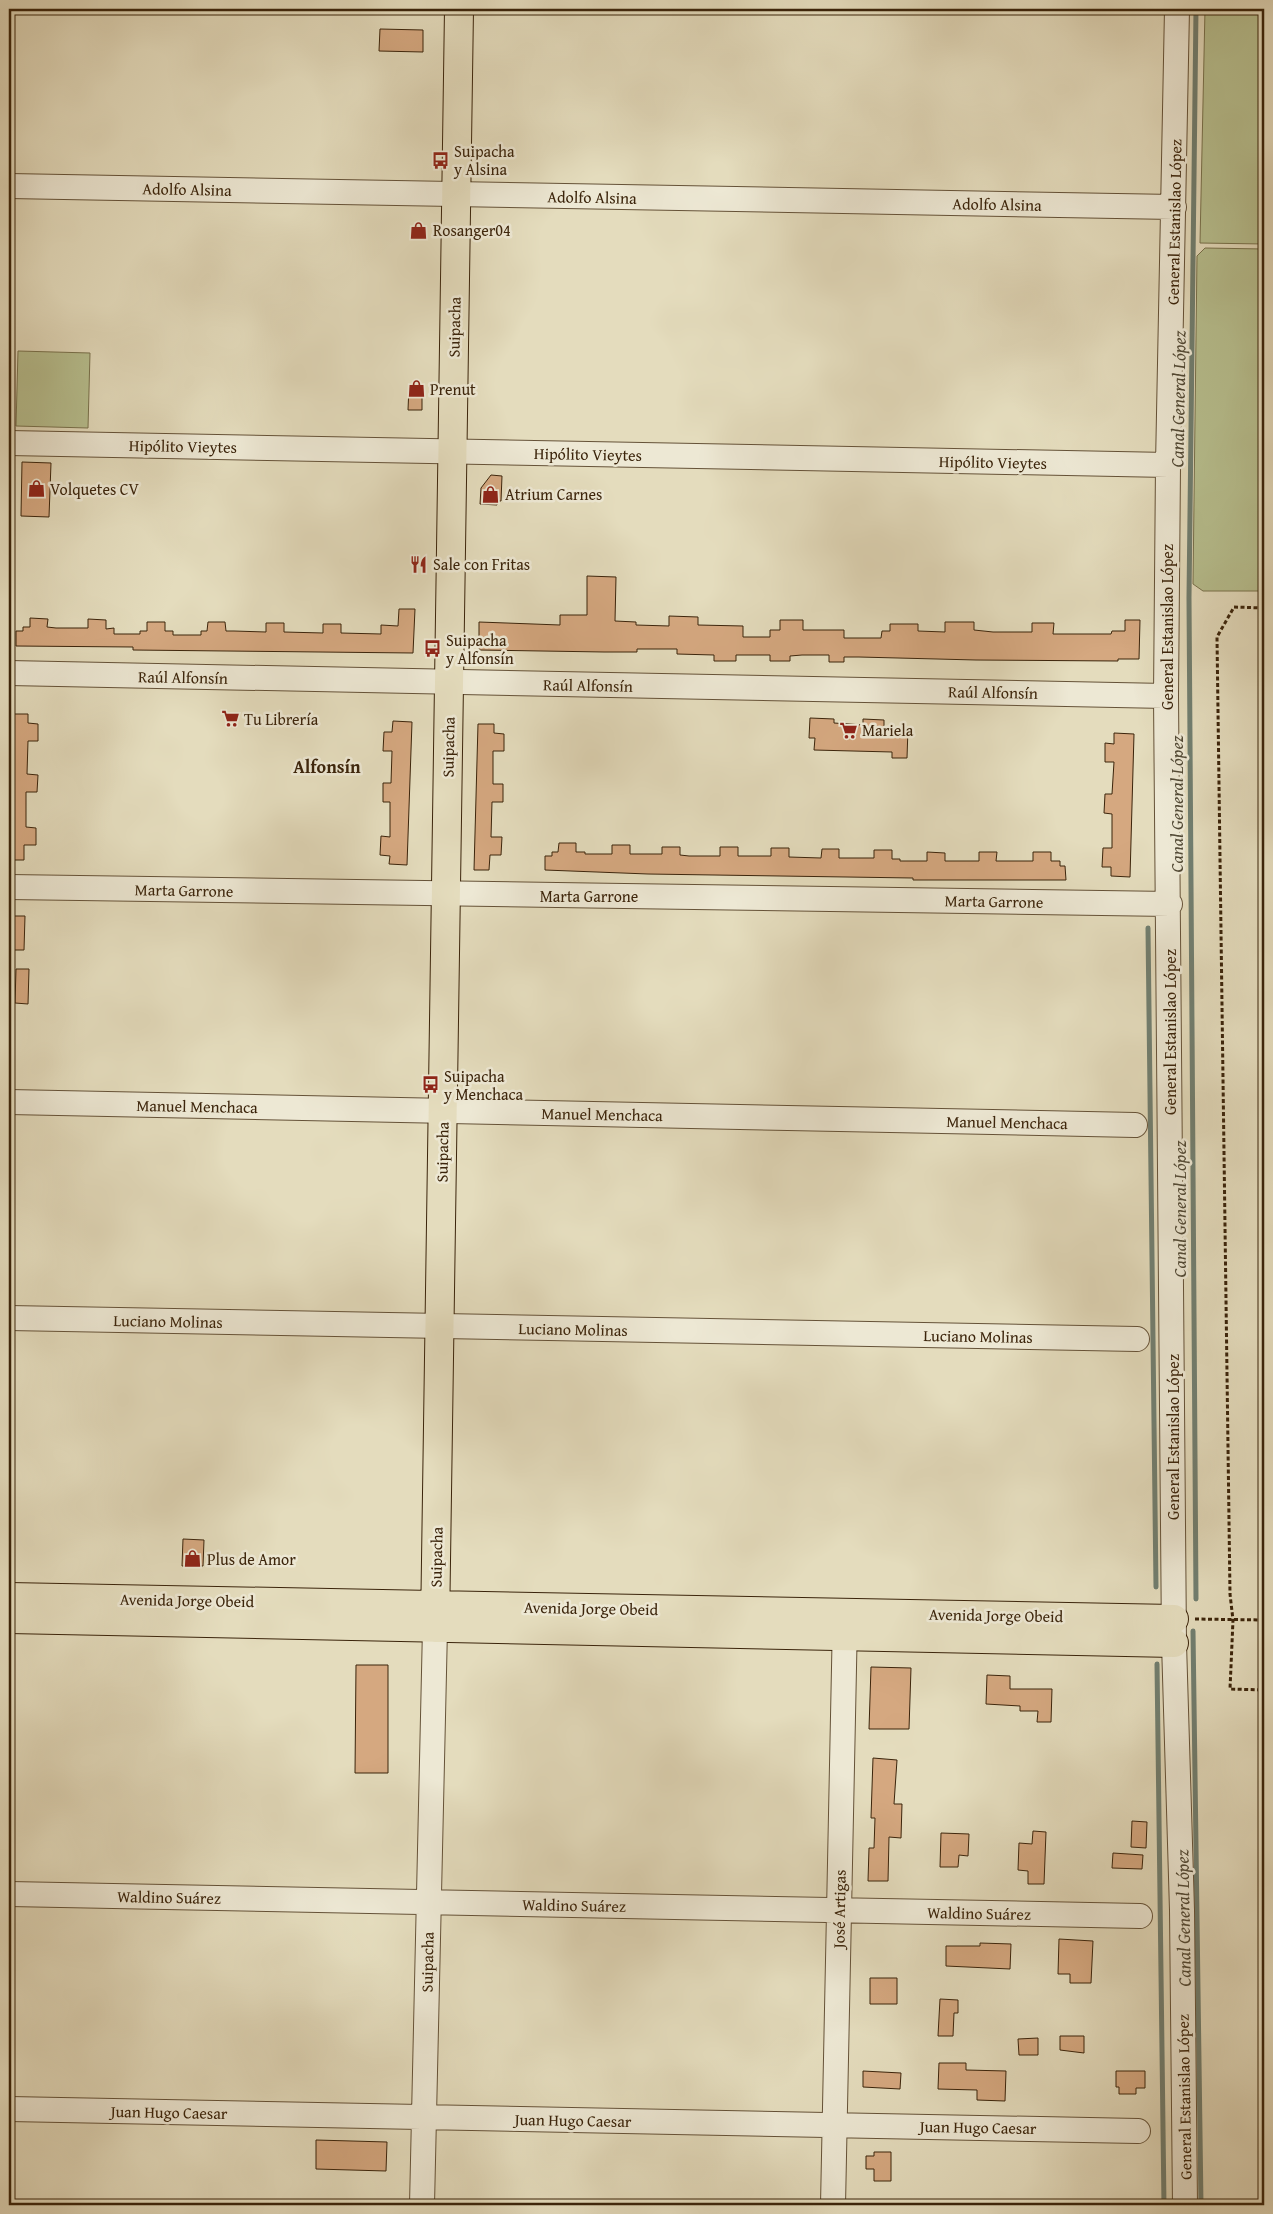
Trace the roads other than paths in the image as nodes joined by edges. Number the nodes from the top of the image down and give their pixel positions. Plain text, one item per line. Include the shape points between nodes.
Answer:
1 (459, 9) edge
2 (1177, 9) edge
3 (9, 186) edge
4 (456, 194) junction
5 (1174, 207) junction
6 (9, 443) edge
7 (452, 452) junction
8 (1168, 464) junction
9 (9, 673) edge
10 (449, 682) junction
11 (1166, 696) junction
12 (9, 887) edge
13 (446, 895) junction
14 (1170, 904) junction
15 (9, 1102) edge
16 (442, 1111) junction
17 (1135, 1125) dead end
18 (9, 1318) edge
19 (440, 1326) junction
20 (1137, 1340) dead end
21 (9, 1597) edge
22 (435, 1616) junction
23 (9, 1619) edge
24 (844, 1624) junction
25 (1174, 1631) junction
26 (9, 1894) edge
27 (429, 1902) junction
28 (839, 1910) junction
29 (1140, 1916) dead end
30 (9, 2109) edge
31 (424, 2116) junction
32 (835, 2125) junction
33 (1138, 2130) dead end
34 (422, 2205) edge
35 (833, 2205) edge
36 (1185, 2205) edge

1 - 4 main road, Suipacha
2 - 5 street, General Estanislao López
3 - 4 street, Adolfo Alsina
4 - 5 street, Adolfo Alsina
4 - 7 main road, Suipacha
5 - 8 street, General Estanislao López
6 - 7 street, Hipólito Vieytes
7 - 8 street, Hipólito Vieytes
7 - 10 main road, Suipacha
8 - 11 street, General Estanislao López
9 - 10 street, Raúl Alfonsín
10 - 11 street, Raúl Alfonsín
10 - 13 main road, Suipacha
11 - 14 street, General Estanislao López
12 - 13 street, Marta Garrone
13 - 14 street, Marta Garrone
13 - 16 main road, Suipacha
14 - 25 street, General Estanislao López
15 - 16 street, Manuel Menchaca
16 - 17 street, Manuel Menchaca
16 - 19 main road, Suipacha
18 - 19 street, Luciano Molinas
19 - 20 street, Luciano Molinas
19 - 22 main road, Suipacha
21 - 22 main road, Avenida Jorge Obeid
22 - 23 main road, Avenida Jorge Obeid
22 - 24 main road, Avenida Jorge Obeid
22 - 27 street, Suipacha
24 - 25 main road, Avenida Jorge Obeid
24 - 28 street, José Artigas
25 - 36 street, General Estanislao López via 1182,1910
26 - 27 street, Waldino Suárez
27 - 28 street, Waldino Suárez
27 - 31 street, Suipacha
28 - 29 street, Waldino Suárez
28 - 32 street, José Artigas
30 - 31 street, Juan Hugo Caesar
31 - 32 street, Juan Hugo Caesar
31 - 34 street, Suipacha
32 - 33 street, Juan Hugo Caesar
32 - 35 street, José Artigas

